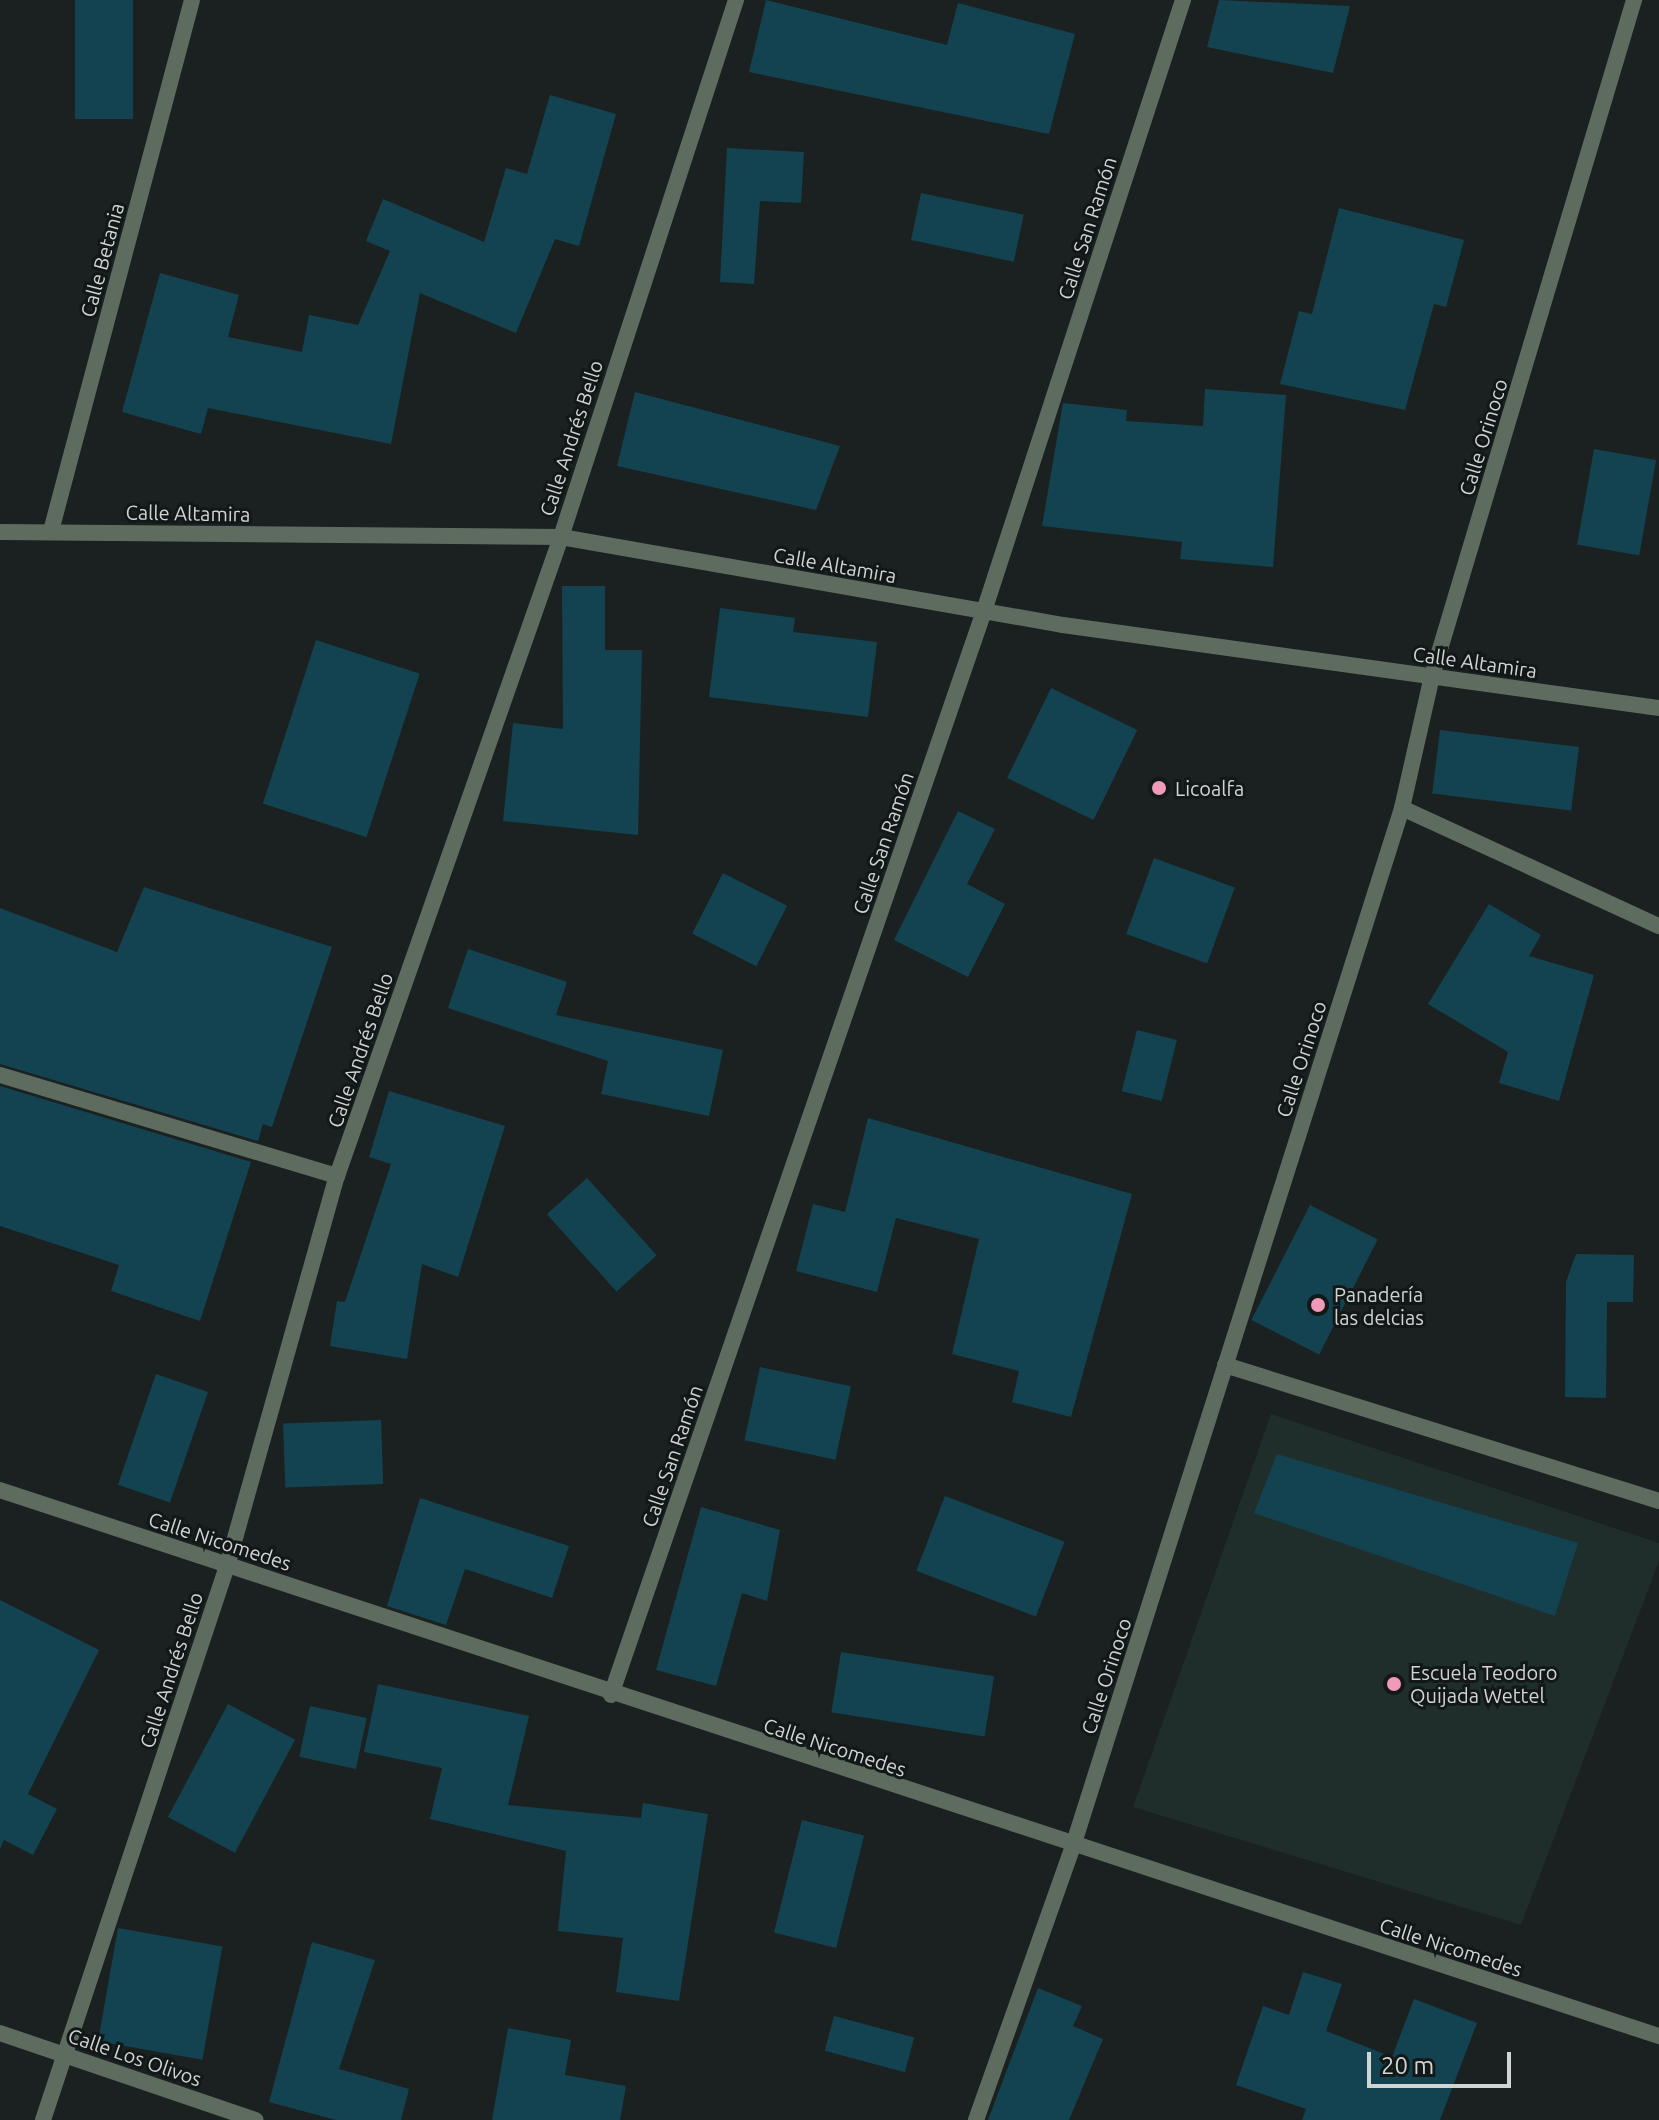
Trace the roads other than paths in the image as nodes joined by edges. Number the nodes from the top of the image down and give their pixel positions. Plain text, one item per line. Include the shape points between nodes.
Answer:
1 (192, 0) edge
2 (736, 0) edge
3 (1183, 0) edge
4 (1634, 0) edge
5 (51, 531) junction
6 (0, 532) edge
7 (561, 537) junction
8 (984, 611) junction
9 (1432, 676) junction
10 (1659, 708) edge
11 (1402, 808) junction
12 (1659, 926) edge
13 (0, 1075) edge
14 (337, 1176) junction
15 (1225, 1365) junction
16 (0, 1490) edge
17 (1659, 1501) edge
18 (228, 1563) junction
19 (611, 1695) junction
20 (1073, 1846) junction
21 (0, 2033) edge
22 (1659, 2036) edge
23 (65, 2054) junction
24 (43, 2120) edge
25 (256, 2120) edge
26 (976, 2120) edge

1 - 5 street, Calle Betania
2 - 7 street, Calle Andrés Bello
3 - 8 street, Calle San Ramón
4 - 9 street, Calle Orinoco
5 - 6 street, Calle Altamira
5 - 7 street, Calle Altamira
7 - 8 street, Calle Altamira
7 - 14 street, Calle Andrés Bello
8 - 9 street, Calle Altamira
8 - 19 street, Calle San Ramón
9 - 10 street, Calle Altamira
9 - 11 street, Calle Orinoco
11 - 12 street
11 - 15 street, Calle Orinoco
13 - 14 street
14 - 18 street, Calle Andrés Bello
15 - 17 street
15 - 20 street, Calle Orinoco
16 - 18 street, Calle Nicomedes
18 - 19 street, Calle Nicomedes
18 - 23 street, Calle Andrés Bello
19 - 20 street, Calle Nicomedes
20 - 22 street, Calle Nicomedes
20 - 26 street, Calle Orinoco
21 - 23 street, Calle Los Olivos
23 - 24 street, Calle Andrés Bello
23 - 25 street, Calle Los Olivos

